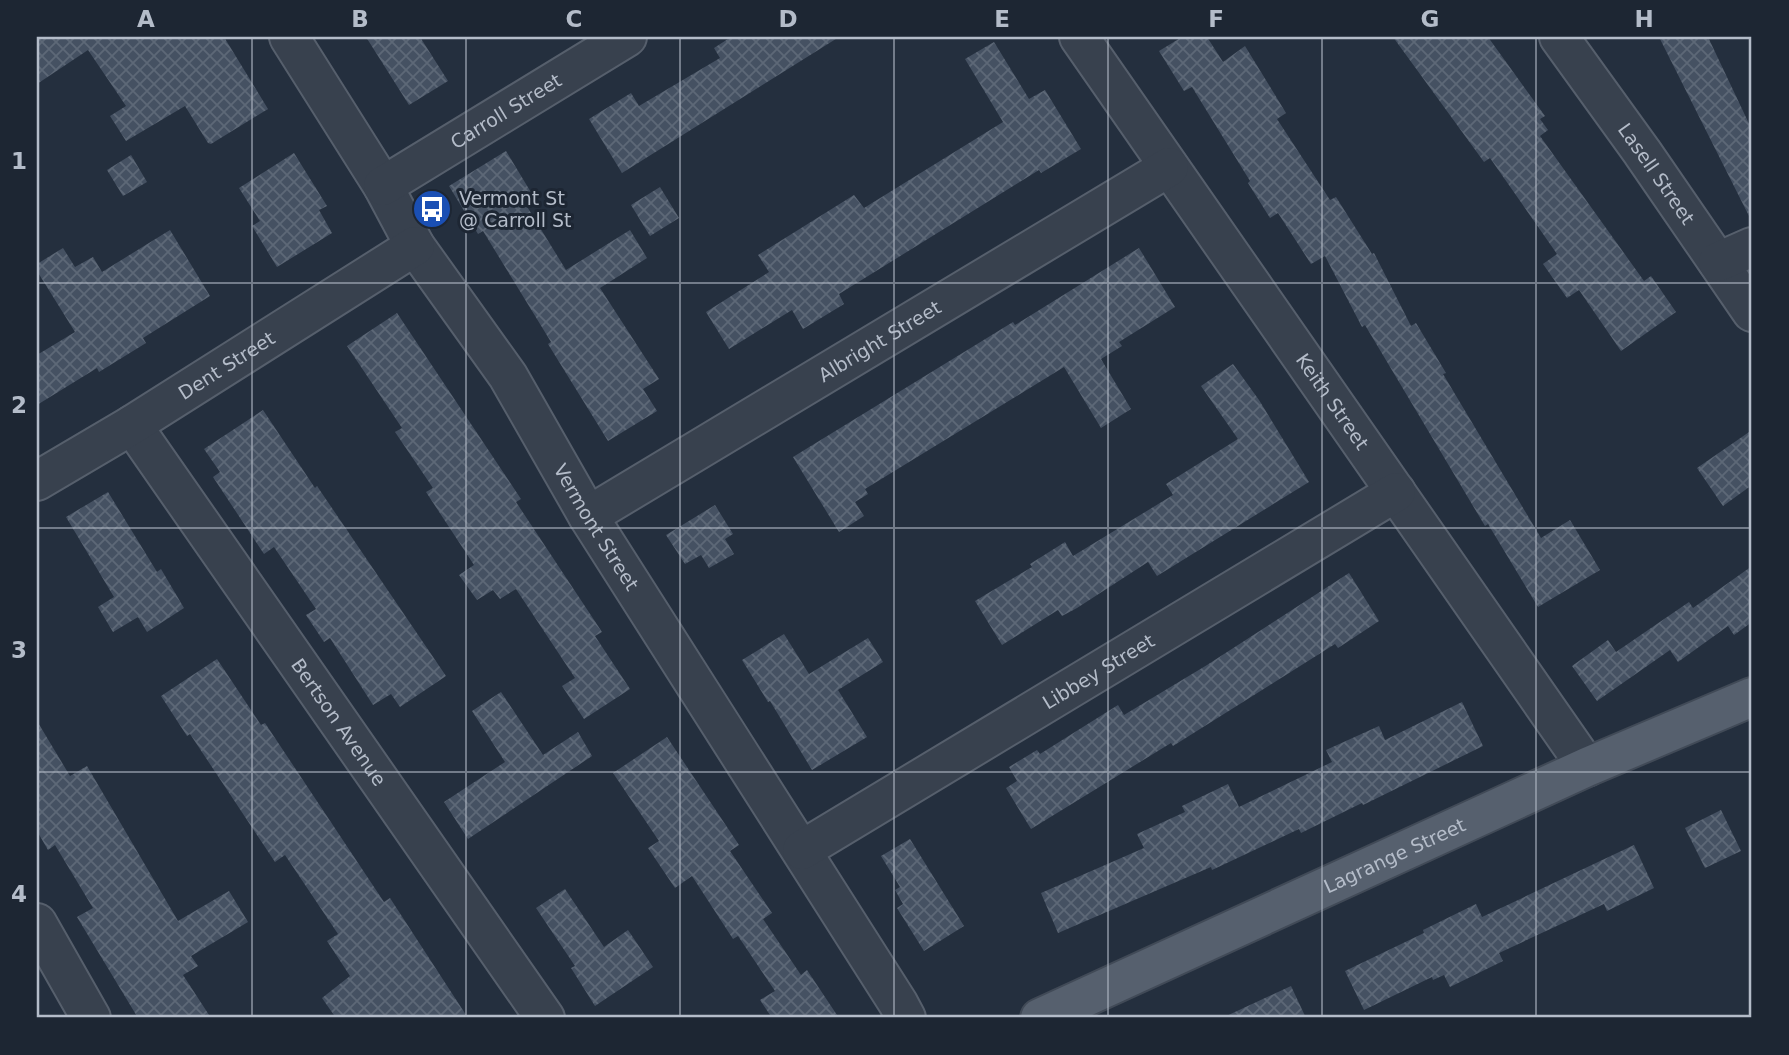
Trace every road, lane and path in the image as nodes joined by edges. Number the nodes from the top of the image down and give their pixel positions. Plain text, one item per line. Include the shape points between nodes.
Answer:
1 (289, 37) edge
2 (627, 37) edge
3 (1079, 37) edge
4 (1559, 37) edge
5 (1169, 167) junction
6 (383, 186) junction
7 (415, 246) junction
8 (1752, 247) edge
9 (1718, 262) junction
10 (1752, 312) edge
11 (132, 425) junction
12 (37, 481) edge
13 (1396, 492) junction
14 (588, 516) junction
15 (1752, 697) edge
16 (1587, 767) junction
17 (802, 850) junction
18 (37, 923) edge
19 (91, 1018) edge
20 (545, 1018) edge
21 (906, 1018) edge
22 (1041, 1018) edge

1 - 6 street, Vermont Street
2 - 6 street, Carroll Street
3 - 5 street, Keith Street
4 - 9 street, Lasell Street
5 - 13 street, Keith Street
5 - 14 street, Albright Street
6 - 7 street, Vermont Street
7 - 11 street, Dent Street
7 - 14 street, Vermont Street via 508,376
8 - 9 street
9 - 10 street, Lasell Street
11 - 12 street, Dent Street
11 - 20 street, Bertson Avenue
13 - 16 street, Keith Street
13 - 17 street, Libbey Street
14 - 17 street, Vermont Street
15 - 16 main road, Lagrange Street
16 - 22 main road, Lagrange Street
17 - 21 street, Vermont Street
18 - 19 street

